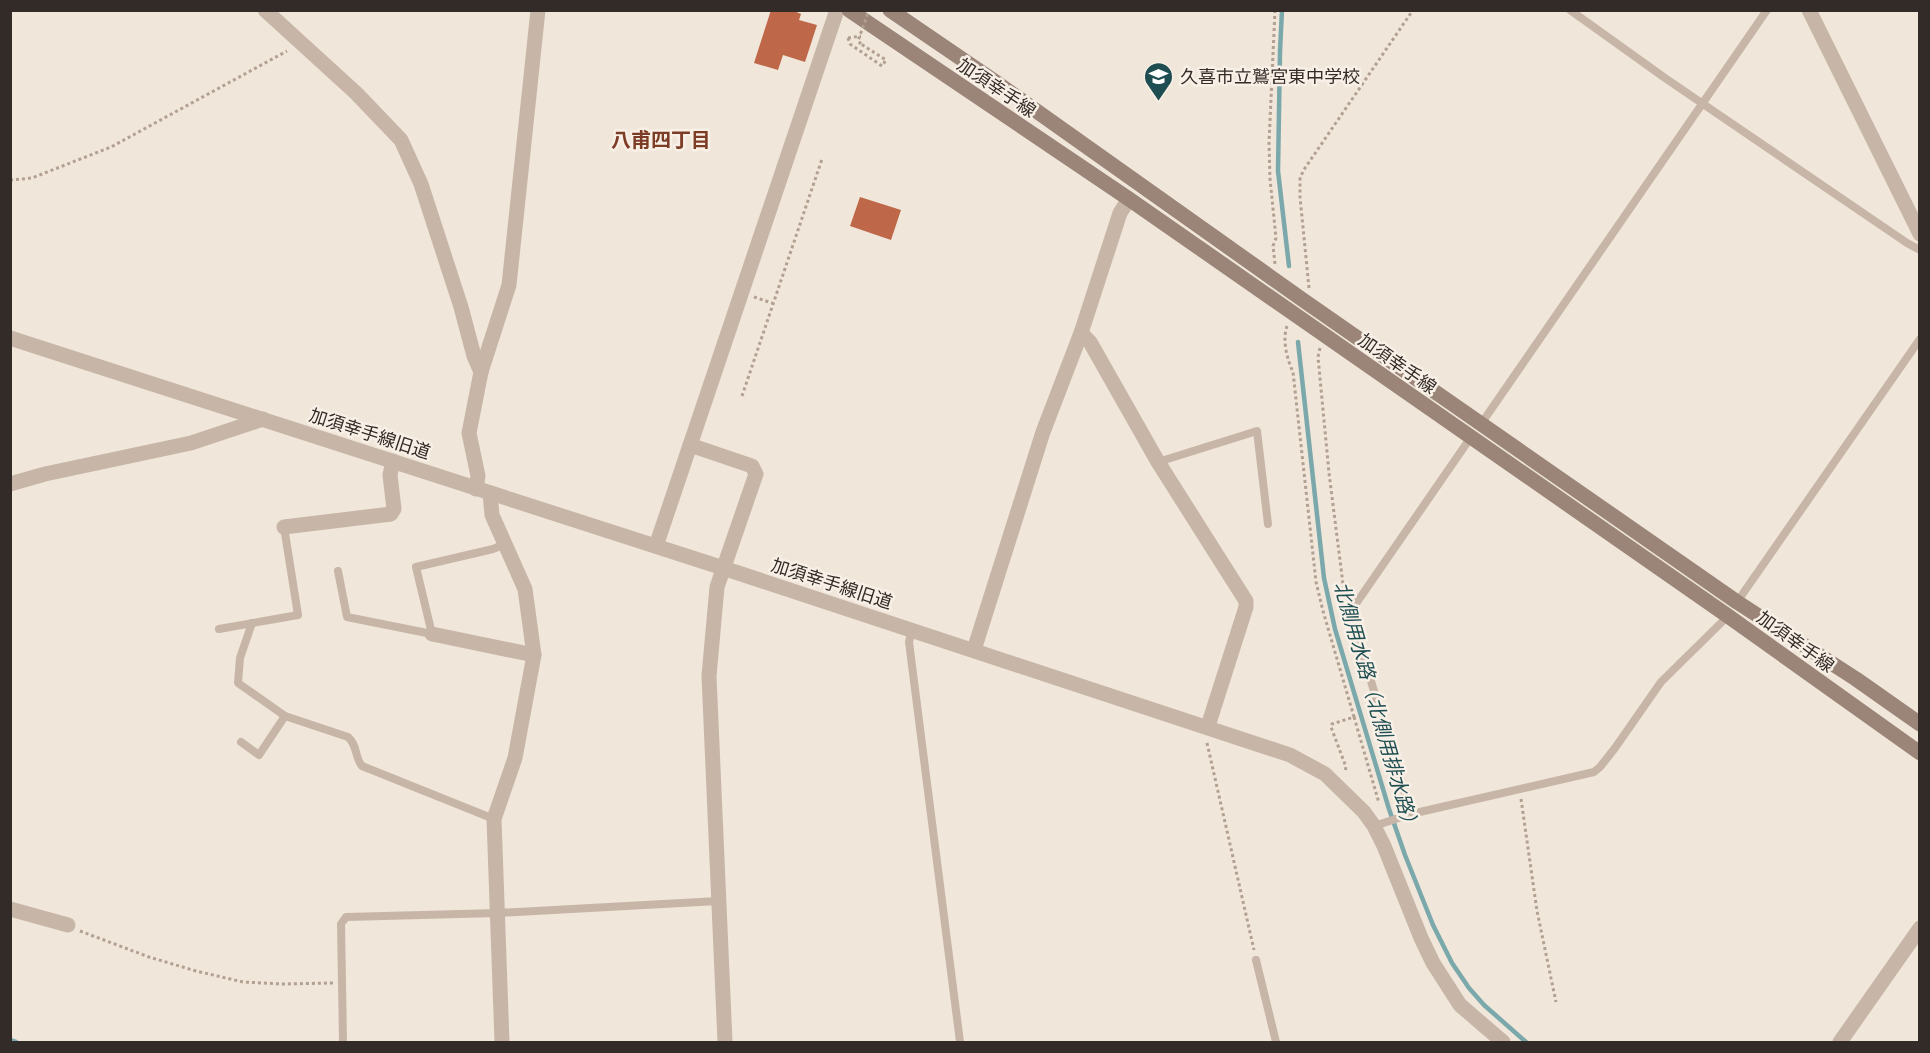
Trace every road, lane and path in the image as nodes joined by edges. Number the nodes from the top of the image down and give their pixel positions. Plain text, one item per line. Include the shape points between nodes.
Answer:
1 (265, 10) edge
2 (538, 10) edge
3 (837, 10) edge
4 (849, 10) edge
5 (869, 10) edge
6 (890, 10) edge
7 (1275, 10) edge
8 (1413, 10) edge
9 (1570, 10) edge
10 (1767, 10) edge
11 (1809, 10) edge
12 (848, 38) dead end
13 (301, 42) junction
14 (1703, 103) junction
15 (822, 159) dead end
16 (10, 180) edge
17 (1129, 199) junction
18 (1920, 234) edge
19 (1920, 250) edge
20 (1275, 266) dead end
21 (752, 296) dead end
22 (1303, 300) junction
23 (772, 303) junction
24 (1287, 324) dead end
25 (1082, 333) junction
26 (1326, 337) junction
27 (10, 338) edge
28 (1920, 339) edge
29 (481, 372) junction
30 (742, 396) dead end
31 (263, 419) junction
32 (1481, 424) junction
33 (1471, 437) junction
34 (690, 445) junction
35 (393, 461) junction
36 (1158, 462) junction
37 (10, 484) edge
38 (483, 491) junction
39 (1268, 524) dead end
40 (284, 527) joint
41 (505, 544) junction
42 (656, 546) junction
43 (724, 568) junction
44 (338, 571) dead end
45 (1737, 602) junction
46 (1353, 608) junction
47 (1728, 616) junction
48 (252, 623) junction
49 (219, 629) dead end
50 (912, 629) junction
51 (432, 634) junction
52 (974, 650) junction
53 (534, 655) junction
54 (285, 716) junction
55 (1354, 717) junction
56 (1920, 724) edge
57 (1208, 726) junction
58 (241, 742) dead end
59 (1920, 753) edge
60 (1337, 785) junction
61 (1520, 789) junction
62 (1379, 803) dead end
63 (1411, 814) junction
64 (494, 819) junction
65 (1379, 824) junction
66 (718, 901) junction
67 (10, 909) edge
68 (498, 913) junction
69 (68, 925) joint
70 (1920, 928) edge
71 (1256, 960) joint
72 (341, 983) junction
73 (1556, 1002) dead end
74 (343, 1042) edge
75 (502, 1042) edge
76 (725, 1042) edge
77 (960, 1042) edge
78 (1276, 1042) edge
79 (1503, 1042) edge
80 (1840, 1042) edge

1 - 13 street
2 - 29 street via 509,285
3 - 34 street
4 - 17 main road, 加須幸手線
5 - 12 path, bridge via 858,41 886,60 882,66 850,44
6 - 22 main road, 加須幸手線
7 - 20 path via 1269,143
8 - 22 path via 1303,171 1300,197 1310,284
9 - 14 lane
10 - 14 lane
11 - 18 street
13 - 16 path via 111,147 32,178
13 - 29 street via 401,140 421,184
14 - 19 lane
14 - 32 lane
15 - 23 path
17 - 25 street via 1120,213
17 - 26 main road, 加須幸手線
21 - 23 path
22 - 32 main road, 加須幸手線
23 - 30 path
24 - 55 path via 1285,338 1293,372 1316,582
25 - 36 street
25 - 52 street via 1043,432
26 - 33 main road, 加須幸手線
26 - 46 path via 1318,357 1329,472 1344,598
27 - 31 street, 加須幸手線旧道
28 - 45 lane
29 - 38 street via 469,433
31 - 35 street, 加須幸手線旧道
31 - 37 street via 191,443
32 - 45 main road, 加須幸手線
33 - 46 lane
33 - 47 main road, 加須幸手線
34 - 42 street
34 - 43 street via 752,466 756,474
35 - 38 street, 加須幸手線旧道
35 - 40 street via 391,514
36 - 39 lane via 1257,431
36 - 57 street via 1246,602
38 - 41 street
38 - 42 street, 加須幸手線旧道
40 - 48 lane via 298,615
41 - 51 lane via 416,567
41 - 53 street via 525,589
42 - 43 street, 加須幸手線旧道
43 - 50 street, 加須幸手線旧道
43 - 66 street via 717,587 709,676
44 - 51 lane via 347,617
45 - 56 main road, 加須幸手線
46 - 63 lane via 1352,618
47 - 59 main road, 加須幸手線
47 - 61 lane via 1661,682 1594,772
48 - 49 lane
48 - 54 lane via 240,658 238,683
50 - 52 street, 加須幸手線旧道
50 - 77 lane via 909,642
51 - 53 street
52 - 57 street, 加須幸手線旧道
53 - 64 street via 515,758
54 - 58 lane via 259,755
54 - 64 lane via 348,737 362,766
55 - 60 path via 1332,724 1346,767
55 - 62 path
57 - 60 street, 加須幸手線旧道 via 1290,755
57 - 71 path via 1206,741
60 - 65 street, 加須幸手線旧道
61 - 63 lane
61 - 73 path via 1537,911
63 - 65 lane
64 - 68 street
65 - 79 street, 加須幸手線旧道 via 1433,963 1460,1005
66 - 68 lane
66 - 76 street
67 - 69 street
68 - 72 lane via 346,917 342,924
68 - 75 street
69 - 72 path via 149,957 243,982
70 - 80 street
71 - 78 lane
72 - 74 lane

